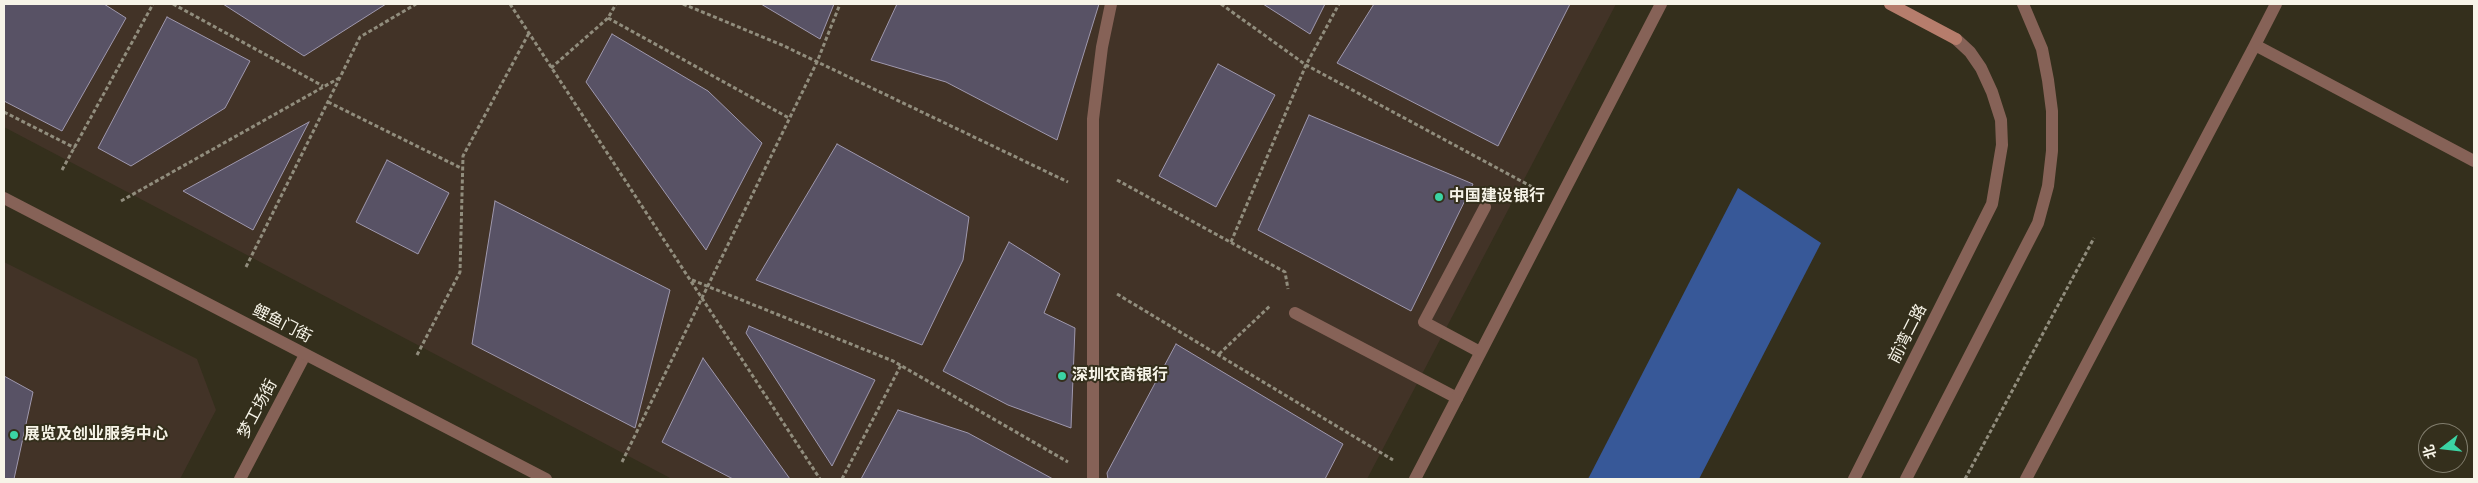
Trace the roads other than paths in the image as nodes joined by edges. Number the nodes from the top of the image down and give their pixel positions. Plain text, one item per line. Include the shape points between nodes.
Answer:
1 (1111, 4) edge
2 (1661, 4) edge
3 (1890, 4) edge
4 (2024, 4) edge
5 (2276, 4) edge
6 (1956, 39) joint
7 (2255, 44) junction
8 (2474, 161) edge
9 (4, 198) edge
10 (1484, 207) dead end
11 (1295, 313) dead end
12 (1480, 352) junction
13 (305, 355) junction
14 (1457, 398) junction
15 (1093, 478) edge
16 (240, 479) edge
17 (546, 479) edge
18 (1415, 479) edge
19 (1854, 479) edge
20 (1906, 479) edge
21 (2026, 479) edge

1 - 15 street via 1092,119
2 - 12 street
3 - 6 main road
4 - 20 street via 2042,49 2052,111 2048,186 2038,223
5 - 7 street
6 - 19 street, 前湾二路 via 1981,68 2001,120 2002,145 1992,204
7 - 8 street
7 - 21 street
9 - 13 street, 鲤鱼门街
10 - 12 street via 1424,322
11 - 14 street
12 - 14 street
13 - 16 street, 梦工场街
13 - 17 street, 鲤鱼门街
14 - 18 street

